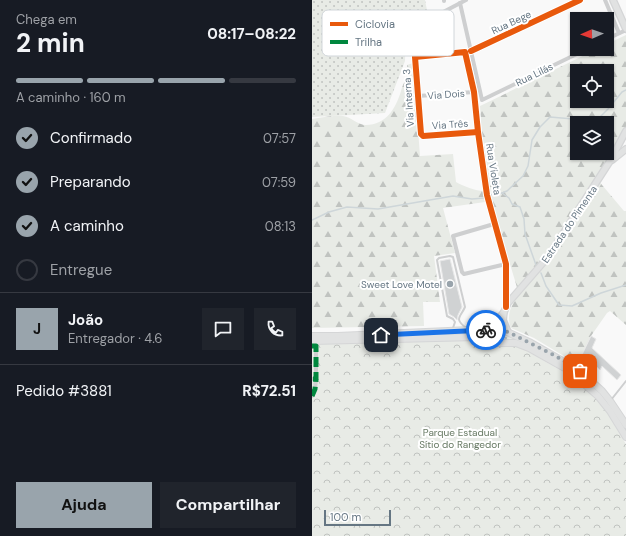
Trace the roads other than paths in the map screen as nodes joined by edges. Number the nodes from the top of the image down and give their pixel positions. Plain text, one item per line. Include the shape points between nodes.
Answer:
1 (466, 0) edge
2 (580, 0) edge
3 (605, 0) edge
4 (614, 0) edge
5 (460, 3) junction
6 (447, 10) edge
7 (626, 29) edge
8 (619, 33) junction
9 (614, 36) edge
10 (471, 51) junction
11 (465, 52) joint
12 (454, 53) edge
13 (425, 56) edge
14 (573, 56) edge
15 (474, 92) junction
16 (418, 96) junction
17 (626, 131) edge
18 (478, 132) junction
19 (423, 136) joint
20 (619, 143) junction
21 (625, 149) edge
22 (610, 161) junction
23 (494, 224) junction
24 (506, 264) junction
25 (505, 287) junction
26 (515, 294) junction
27 (505, 309) junction
28 (492, 329) junction
29 (481, 330) junction
30 (470, 331) junction
31 (451, 332) junction
32 (508, 332) junction
33 (312, 336) edge
34 (312, 341) edge
35 (489, 341) junction
36 (312, 346) edge
37 (314, 362) edge
38 (314, 379) edge
39 (626, 381) edge
40 (312, 396) edge
41 (610, 401) junction
42 (626, 425) edge
43 (626, 437) edge

1 - 5 street
2 - 10 street, Rua Bege
3 - 8 street
4 - 7 main road
5 - 6 street
5 - 10 street
7 - 8 street
8 - 9 street
10 - 14 street, Rua Lilás via 482,100
11 - 12 street, Via Interna 3
11 - 15 street, Rua Violeta
13 - 16 street, Via Interna 3 via 415,57
15 - 16 street, Via Dois
15 - 18 street, Rua Violeta
16 - 19 street, Via Interna 3
17 - 20 main road, Estrada do Pimenta
18 - 19 street, Via Três
18 - 23 street, Rua Violeta
20 - 21 main road via 620,149
20 - 22 main road, Estrada do Pimenta
21 - 22 main road
22 - 26 main road, Estrada do Pimenta via 548,257
23 - 24 street, Rua Violeta
23 - 24 street via 453,236 462,272 464,274
24 - 25 street, Rua Violeta
25 - 26 street
25 - 27 street, Rua Violeta
26 - 27 main road, Estrada do Pimenta
27 - 29 main road, Estrada do Pimenta via 490,326
27 - 32 main road via 503,322
28 - 29 main road
28 - 32 main road
28 - 35 main road via 486,334
29 - 30 main road
30 - 31 main road
30 - 31 lane via 458,320 465,307 453,257 450,256 437,260 447,316 455,322
31 - 33 main road
32 - 41 main road via 573,367 595,384
34 - 35 main road via 477,337
35 - 43 main road via 516,342 576,376 606,405
36 - 37 street via 316,346
37 - 38 street
38 - 40 street via 315,389
39 - 41 lane
41 - 42 main road

